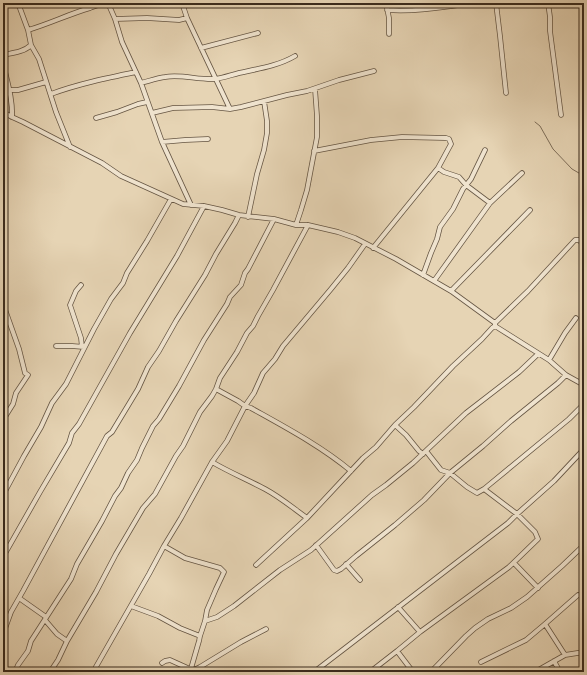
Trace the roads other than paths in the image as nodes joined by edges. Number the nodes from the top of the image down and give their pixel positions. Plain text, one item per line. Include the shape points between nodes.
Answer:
1 (18, 3) edge
2 (182, 3) edge
3 (386, 3) edge
4 (472, 3) edge
5 (496, 3) edge
6 (548, 3) edge
7 (108, 4) edge
8 (387, 10) junction
9 (187, 18) junction
10 (115, 19) junction
11 (28, 30) junction
12 (258, 33) dead end
13 (389, 34) dead end
14 (32, 44) junction
15 (201, 48) junction
16 (3, 55) edge
17 (295, 56) dead end
18 (3, 63) edge
19 (374, 71) dead end
20 (136, 72) junction
21 (216, 79) junction
22 (46, 82) junction
23 (141, 83) junction
24 (315, 88) junction
25 (10, 90) junction
26 (506, 93) dead end
27 (50, 94) junction
28 (264, 101) junction
29 (147, 102) junction
30 (230, 109) junction
31 (3, 112) edge
32 (152, 113) junction
33 (561, 115) dead end
34 (12, 118) junction
35 (96, 118) dead end
36 (208, 139) dead end
37 (162, 142) junction
38 (70, 147) junction
39 (485, 150) dead end
40 (314, 151) junction
41 (438, 168) junction
42 (522, 173) dead end
43 (466, 185) junction
44 (171, 198) junction
45 (490, 203) junction
46 (191, 204) junction
47 (204, 206) junction
48 (530, 210) dead end
49 (239, 215) junction
50 (248, 216) junction
51 (274, 219) junction
52 (296, 225) junction
53 (308, 225) junction
54 (365, 244) junction
55 (584, 246) edge
56 (373, 248) junction
57 (422, 275) junction
58 (434, 281) junction
59 (82, 285) dead end
60 (450, 291) junction
61 (3, 304) edge
62 (576, 318) dead end
63 (495, 325) junction
64 (56, 346) dead end
65 (83, 347) junction
66 (538, 354) junction
67 (549, 360) junction
68 (566, 374) junction
69 (584, 385) edge
70 (216, 389) junction
71 (584, 404) edge
72 (245, 406) junction
73 (3, 420) edge
74 (395, 425) junction
75 (584, 449) edge
76 (424, 452) junction
77 (212, 462) junction
78 (350, 471) junction
79 (450, 473) junction
80 (484, 490) junction
81 (3, 495) edge
82 (517, 514) junction
83 (307, 518) junction
84 (316, 545) junction
85 (584, 545) edge
86 (164, 546) junction
87 (3, 557) edge
88 (514, 563) junction
89 (346, 564) junction
90 (256, 565) dead end
91 (360, 580) dead end
92 (538, 588) junction
93 (578, 595) dead end
94 (19, 598) junction
95 (130, 606) junction
96 (398, 607) junction
97 (46, 619) junction
98 (206, 621) junction
99 (545, 624) junction
100 (266, 629) dead end
101 (420, 632) junction
102 (3, 634) edge
103 (200, 636) junction
104 (67, 641) junction
105 (397, 651) junction
106 (584, 652) edge
107 (565, 655) junction
108 (554, 661) junction
109 (481, 662) dead end
110 (162, 663) dead end
111 (190, 669) junction
112 (14, 672) edge
113 (50, 672) edge
114 (93, 672) edge
115 (314, 672) edge
116 (370, 672) edge
117 (413, 672) edge
118 (431, 672) edge
119 (534, 672) edge
120 (560, 672) edge

1 - 11 street
2 - 9 street
3 - 8 street
4 - 8 street via 418,10
5 - 26 street
6 - 33 street
7 - 10 street
7 - 11 street via 104,3
8 - 13 street
9 - 10 street
9 - 15 street
10 - 20 street
11 - 14 street
12 - 15 street
14 - 16 street via 23,50
14 - 22 street
15 - 21 street
17 - 21 street via 252,71
18 - 25 street
19 - 24 street
20 - 23 street
20 - 27 street
21 - 23 street via 165,76
21 - 30 street
22 - 25 street
22 - 27 street
23 - 29 street
24 - 28 street
24 - 40 street via 318,125
25 - 34 street
27 - 38 street
28 - 30 street
28 - 50 street via 267,133
29 - 32 street
29 - 35 street
30 - 32 street via 173,108
31 - 34 street
32 - 37 street
34 - 38 street
36 - 37 street
37 - 46 street
38 - 44 street via 121,176
39 - 43 street
40 - 41 street via 371,140 402,137 446,138 451,144
40 - 52 street via 307,190
41 - 43 street via 458,177
41 - 56 street
42 - 45 street
43 - 45 street
43 - 57 street via 440,227
44 - 46 street via 183,204
44 - 65 street
45 - 58 street
46 - 47 street
47 - 49 street
47 - 87 street
48 - 60 street
49 - 50 street
49 - 94 street via 148,367 138,389 107,436
50 - 51 street
51 - 52 street
51 - 97 street via 241,285 230,297 153,426 137,460
52 - 53 street
53 - 54 street via 338,232
53 - 70 street
54 - 56 street
54 - 72 street via 283,346 263,373
55 - 63 street via 579,240 575,240
56 - 57 street
57 - 58 street
58 - 60 street
59 - 65 street via 70,304
60 - 63 street
61 - 73 street via 28,375
62 - 67 street
63 - 66 street
63 - 74 street
64 - 65 street
65 - 81 street via 66,384 52,403
66 - 67 street
66 - 76 street via 466,413
67 - 68 street
68 - 69 street
68 - 79 street
70 - 72 street
70 - 104 street via 200,412 155,494 143,508
71 - 80 street
72 - 77 street via 227,441
72 - 78 street via 258,411 335,458
74 - 76 street via 419,451
74 - 78 street
75 - 82 street via 554,481
76 - 79 street via 441,470
76 - 84 street
77 - 83 street via 282,499
77 - 86 street
78 - 83 street
79 - 80 street via 477,492
79 - 89 street via 424,500
80 - 82 street
82 - 88 street via 535,532 538,539
82 - 96 street
83 - 90 street
84 - 89 street via 335,571
84 - 98 street via 234,606
85 - 92 street
86 - 95 street
86 - 98 street via 185,558 223,571 207,610
88 - 92 street
88 - 101 street
89 - 91 street
92 - 118 street via 511,608 475,628
93 - 99 street
94 - 97 street
94 - 102 street via 10,612
95 - 103 street
95 - 114 street
96 - 101 street
96 - 115 street
97 - 104 street via 57,634
97 - 112 street
98 - 103 street
99 - 107 street
99 - 109 street via 526,640
100 - 111 street via 190,672
101 - 105 street
103 - 111 street
104 - 113 street
105 - 116 street
105 - 117 street
106 - 107 street
107 - 108 street
108 - 119 street
108 - 120 street
110 - 111 street via 170,660

